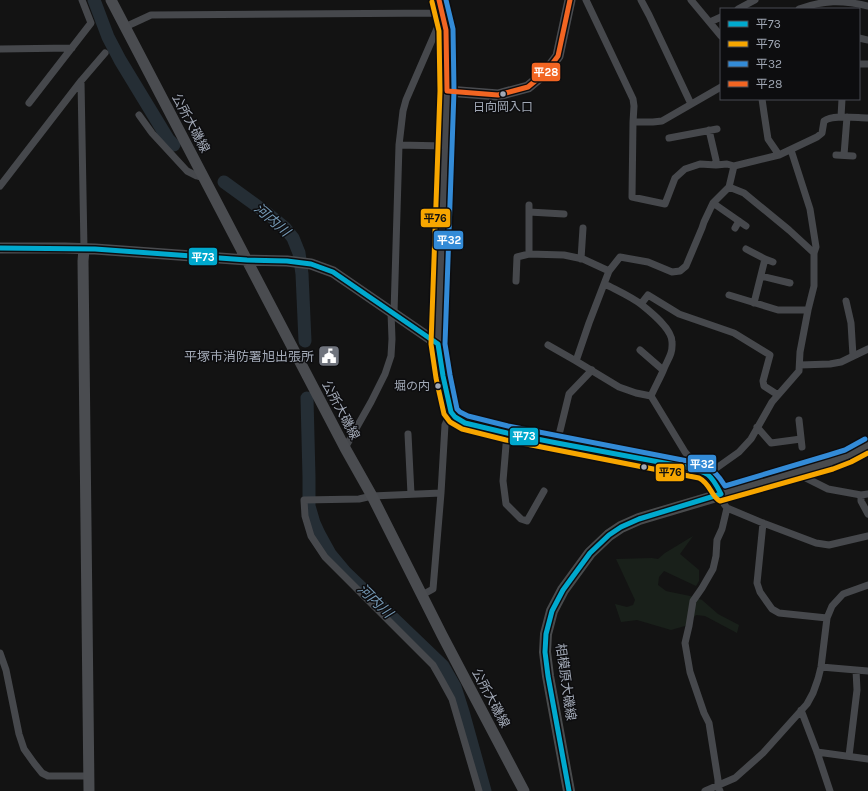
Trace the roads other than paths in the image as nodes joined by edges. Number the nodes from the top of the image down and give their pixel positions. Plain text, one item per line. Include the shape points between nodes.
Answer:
1 (82, 0) edge
2 (111, 0) edge
3 (439, 0) edge
4 (570, 0) edge
5 (586, 0) edge
6 (641, 0) edge
7 (691, 0) edge
8 (756, 0) edge
9 (868, 6) edge
10 (749, 7) edge
11 (802, 8) edge
12 (442, 13) junction
13 (720, 17) edge
14 (710, 22) junction
15 (125, 27) junction
16 (720, 35) edge
17 (72, 48) junction
18 (0, 49) edge
19 (105, 53) dead end
20 (81, 81) junction
21 (720, 88) edge
22 (446, 91) junction
23 (762, 100) edge
24 (842, 100) edge
25 (30, 103) dead end
26 (691, 104) junction
27 (139, 115) dead end
28 (844, 117) junction
29 (868, 118) edge
30 (632, 122) junction
31 (718, 129) dead end
32 (710, 130) junction
33 (668, 138) dead end
34 (399, 145) junction
35 (445, 146) junction
36 (791, 150) junction
37 (779, 155) junction
38 (836, 155) dead end
39 (844, 155) junction
40 (853, 156) dead end
41 (716, 165) junction
42 (734, 166) junction
43 (204, 178) junction
44 (0, 186) edge
45 (729, 187) junction
46 (713, 204) junction
47 (564, 214) dead end
48 (739, 222) junction
49 (746, 226) dead end
50 (583, 228) dead end
51 (735, 228) dead end
52 (0, 248) edge
53 (746, 249) dead end
54 (84, 250) junction
55 (814, 253) junction
56 (529, 254) junction
57 (581, 259) junction
58 (766, 259) junction
59 (247, 260) junction
60 (773, 262) dead end
61 (610, 271) junction
62 (761, 276) junction
63 (516, 280) dead end
64 (790, 283) dead end
65 (605, 284) junction
66 (729, 295) dead end
67 (846, 301) dead end
68 (754, 303) junction
69 (641, 304) junction
70 (808, 310) junction
71 (392, 312) junction
72 (438, 344) junction
73 (548, 345) dead end
74 (868, 349) edge
75 (640, 350) dead end
76 (853, 356) junction
77 (576, 361) junction
78 (800, 365) junction
79 (592, 370) junction
80 (663, 370) junction
81 (778, 395) junction
82 (650, 396) junction
83 (451, 412) junction
84 (799, 420) dead end
85 (757, 427) junction
86 (507, 433) junction
87 (408, 434) dead end
88 (801, 439) junction
89 (557, 443) junction
90 (868, 444) edge
91 (802, 447) dead end
92 (345, 448) junction
93 (705, 472) junction
94 (800, 472) junction
95 (544, 491) dead end
96 (441, 493) junction
97 (411, 494) junction
98 (721, 494) junction
99 (864, 495) edge
100 (372, 496) junction
101 (727, 508) junction
102 (868, 514) edge
103 (762, 523) junction
104 (868, 536) edge
105 (868, 585) edge
106 (422, 595) junction
107 (827, 618) junction
108 (0, 653) edge
109 (821, 667) junction
110 (856, 670) junction
111 (868, 671) edge
112 (801, 710) junction
113 (817, 752) junction
114 (849, 756) junction
115 (868, 759) edge
116 (90, 776) junction
117 (719, 788) edge
118 (90, 791) edge
119 (479, 791) edge
120 (524, 791) edge
121 (569, 791) edge
122 (705, 791) edge
123 (830, 791) edge

1 - 17 street via 91,23
2 - 15 street, 公所大磯線
3 - 12 street
4 - 22 street via 558,56 546,72 528,87 498,94
5 - 30 street via 633,99
6 - 26 street
7 - 14 street
8 - 10 street
9 - 11 street via 835,0
12 - 15 street via 151,15
12 - 22 street via 446,30
12 - 34 street via 440,24 406,100
13 - 14 street
14 - 16 street
15 - 43 street, 公所大磯線
17 - 18 street
17 - 25 street
19 - 20 street
20 - 44 street
20 - 54 street
21 - 26 street
22 - 35 street
23 - 37 street via 768,139
24 - 28 street
26 - 30 street via 662,121
27 - 43 street via 187,171
28 - 29 street
28 - 36 street via 827,118 822,133
28 - 39 street
30 - 41 street via 632,197 665,204 675,178 685,170 700,164
31 - 32 street
32 - 33 street
32 - 41 street
34 - 35 street
34 - 71 street
35 - 72 street
36 - 37 street
36 - 55 street via 810,209 816,246
37 - 42 street
38 - 39 street
39 - 40 street
41 - 42 street
42 - 45 street
43 - 59 street, 公所大磯線
45 - 46 street
45 - 55 street via 744,193
46 - 48 street
46 - 61 street via 686,266 680,271 672,272 648,262 620,257
47 - 56 street via 529,209
48 - 49 street
48 - 51 street
50 - 57 street
52 - 54 street
53 - 58 street
54 - 59 street
54 - 116 street
55 - 70 street via 814,286
56 - 57 street via 564,255
56 - 63 street via 517,258
57 - 61 street
58 - 60 street
58 - 62 street
59 - 71 street via 311,264 333,272
59 - 92 street, 公所大磯線
61 - 65 street
62 - 64 street
62 - 68 street
65 - 69 street
65 - 77 street
66 - 68 street
67 - 76 street via 852,323
68 - 70 street via 778,310
69 - 80 street via 670,334 671,356
69 - 81 street via 648,295 679,314 734,333 770,355 764,386
70 - 78 street
71 - 72 street
71 - 92 street via 391,356 385,374
72 - 83 street via 442,376
73 - 77 street
74 - 76 street
75 - 80 street
76 - 78 street via 830,364
77 - 79 street
78 - 81 street via 799,371
79 - 82 street via 619,387
79 - 89 street via 568,394
80 - 82 street
81 - 85 street
82 - 93 street via 684,452
83 - 86 street via 466,423
83 - 96 street via 445,425
84 - 88 street
85 - 88 street via 771,443
85 - 93 street via 751,439 739,452
86 - 89 street
86 - 95 street via 502,481 506,504 527,521
87 - 97 street
88 - 91 street
89 - 93 street
90 - 94 main road, 相模原大磯線 via 848,456
92 - 100 street, 公所大磯線
93 - 98 street
94 - 98 main road, 相模原大磯線
94 - 99 street via 802,476 828,489
96 - 97 street
96 - 106 street via 433,589
97 - 100 street
98 - 101 street
98 - 121 main road, 相模原大磯線 via 640,519 609,535 590,553 563,590 552,611 546,634 545,652
99 - 102 street via 861,501
100 - 106 street, 公所大磯線
100 - 119 street via 359,499 304,500 305,516 311,536 325,557 433,665 452,698
101 - 103 street
101 - 117 street via 717,540 713,569 693,601 685,643 690,672 709,724
103 - 104 street via 829,546
103 - 107 street via 757,583 760,592 772,609 779,614
105 - 107 street via 843,594 832,606
106 - 120 street, 公所大磯線
107 - 109 street
108 - 116 street via 19,734 24,749 34,763 48,776
109 - 110 street
109 - 112 street via 813,693
110 - 111 street
110 - 114 street via 857,690
112 - 113 street
112 - 117 street via 763,753 735,778
113 - 114 street
113 - 123 street
114 - 115 street
116 - 118 street
117 - 122 street

